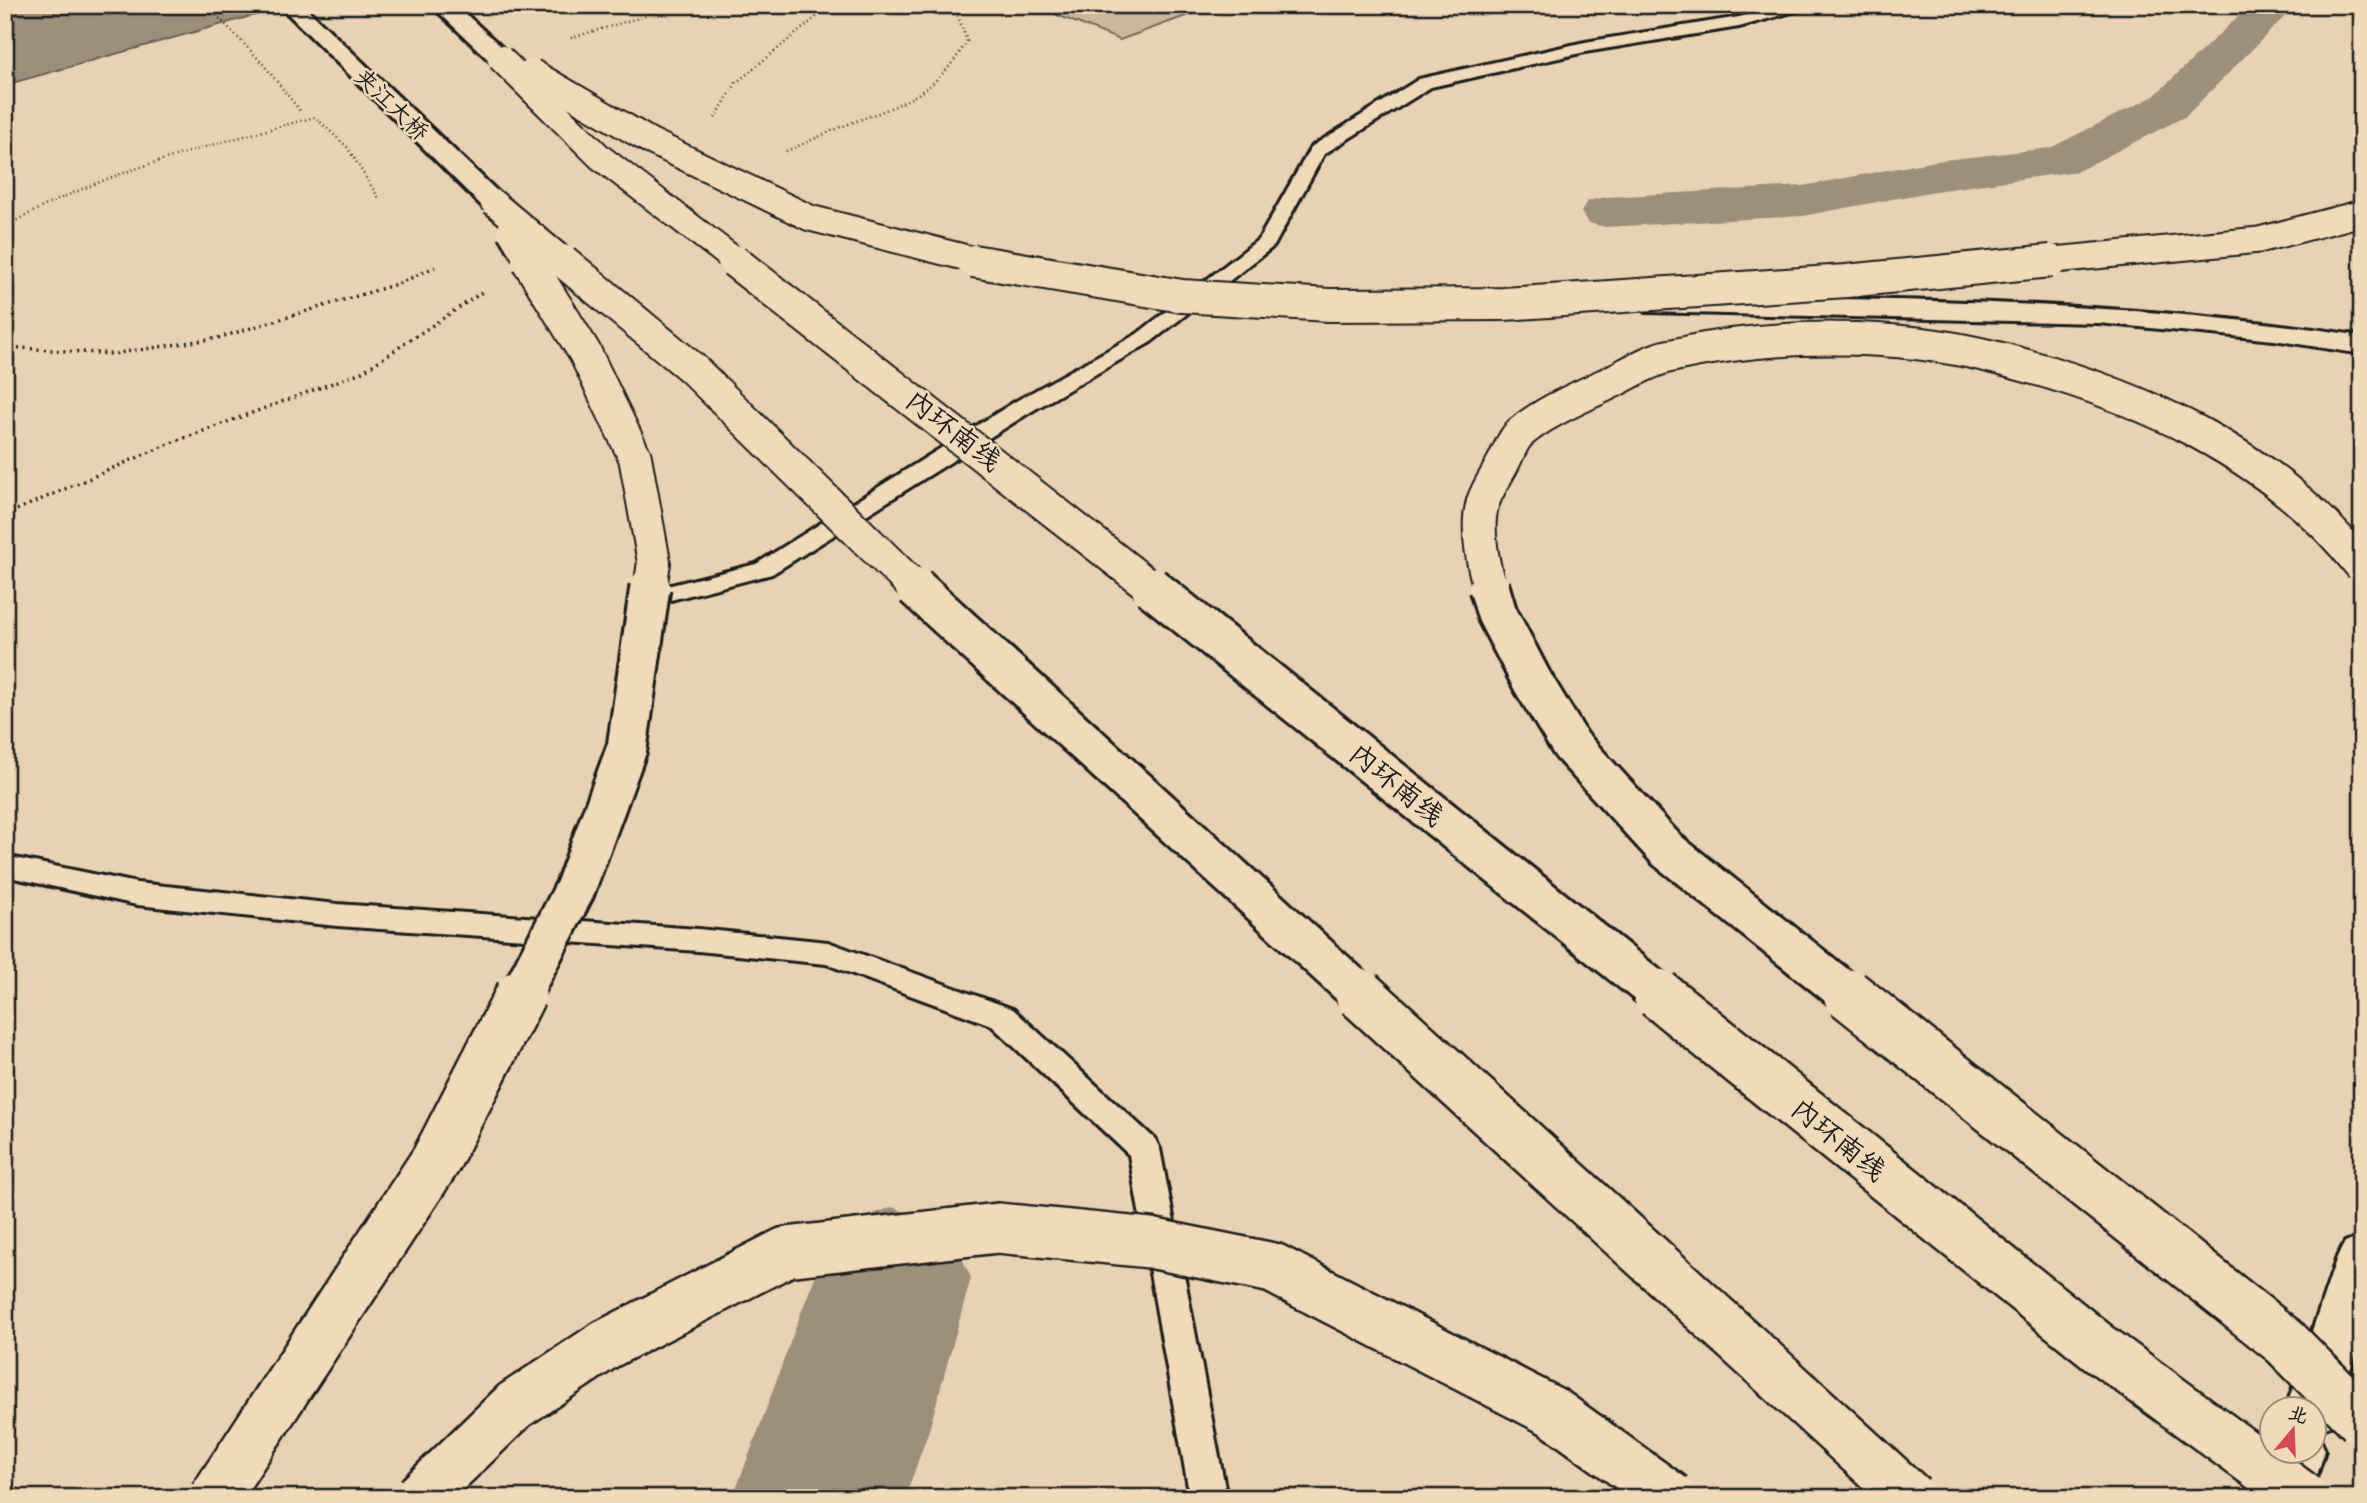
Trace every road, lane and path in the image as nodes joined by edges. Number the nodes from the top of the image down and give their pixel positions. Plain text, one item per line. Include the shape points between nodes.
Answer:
1 (207, 5) edge
2 (290, 5) edge
3 (442, 5) edge
4 (682, 5) edge
5 (831, 5) edge
6 (938, 5) edge
7 (1809, 5) edge
8 (562, 41) dead end
9 (500, 58) junction
10 (301, 112) dead end
11 (709, 128) dead end
12 (779, 153) dead end
13 (380, 200) dead end
14 (493, 202) junction
15 (2362, 213) edge
16 (5, 227) edge
17 (435, 267) dead end
18 (485, 290) dead end
19 (1504, 304) junction
20 (2362, 345) edge
21 (5, 347) edge
22 (5, 515) edge
23 (2362, 566) edge
24 (659, 595) dead end
25 (5, 866) edge
26 (2362, 1257) edge
27 (2317, 1394) edge
28 (2362, 1420) edge
29 (2294, 1464) edge
30 (214, 1496) edge
31 (419, 1498) edge
32 (1209, 1498) edge
33 (1672, 1498) edge
34 (1911, 1498) edge
35 (2283, 1498) edge
36 (2304, 1498) edge

1 - 10 path
2 - 14 highway, 夹江大桥
3 - 9 highway
4 - 8 path
5 - 11 path via 736,83
6 - 12 path via 958,16 967,41 953,69 936,86 902,106
7 - 24 lane via 1425,83 1317,151 1267,242 1144,338 1024,406 764,569
9 - 19 highway, bridge via 546,79 650,141 810,218 962,260 1182,296 1329,304
9 - 36 highway, 内环南线, bridge via 600,157 1003,468 2098,1347
13 - 16 path via 346,147 316,117 97,178
14 - 30 highway, bridge via 585,353 635,457 654,562 627,748 575,889 436,1160
14 - 34 highway, bridge via 693,369 895,569
15 - 19 highway, bridge via 2259,240 1846,281
17 - 21 path via 218,338 112,354
18 - 22 path via 362,372 171,443
19 - 20 highway, bridge via 1989,308 2277,330
23 - 28 highway, bridge via 2338,536 2281,485 2231,449 2161,413 1995,357 1890,341 1782,339 1667,356 1569,402 1518,435 1482,503 1481,558 1497,614 1514,647 1571,745 1667,850 2285,1342
25 - 32 lane via 137,894 337,915 828,953 1002,1017 1144,1149
26 - 27 highway
29 - 35 highway
31 - 33 highway, bridge via 515,1405 605,1345 786,1252 998,1228 1150,1243 1273,1268 1553,1412

